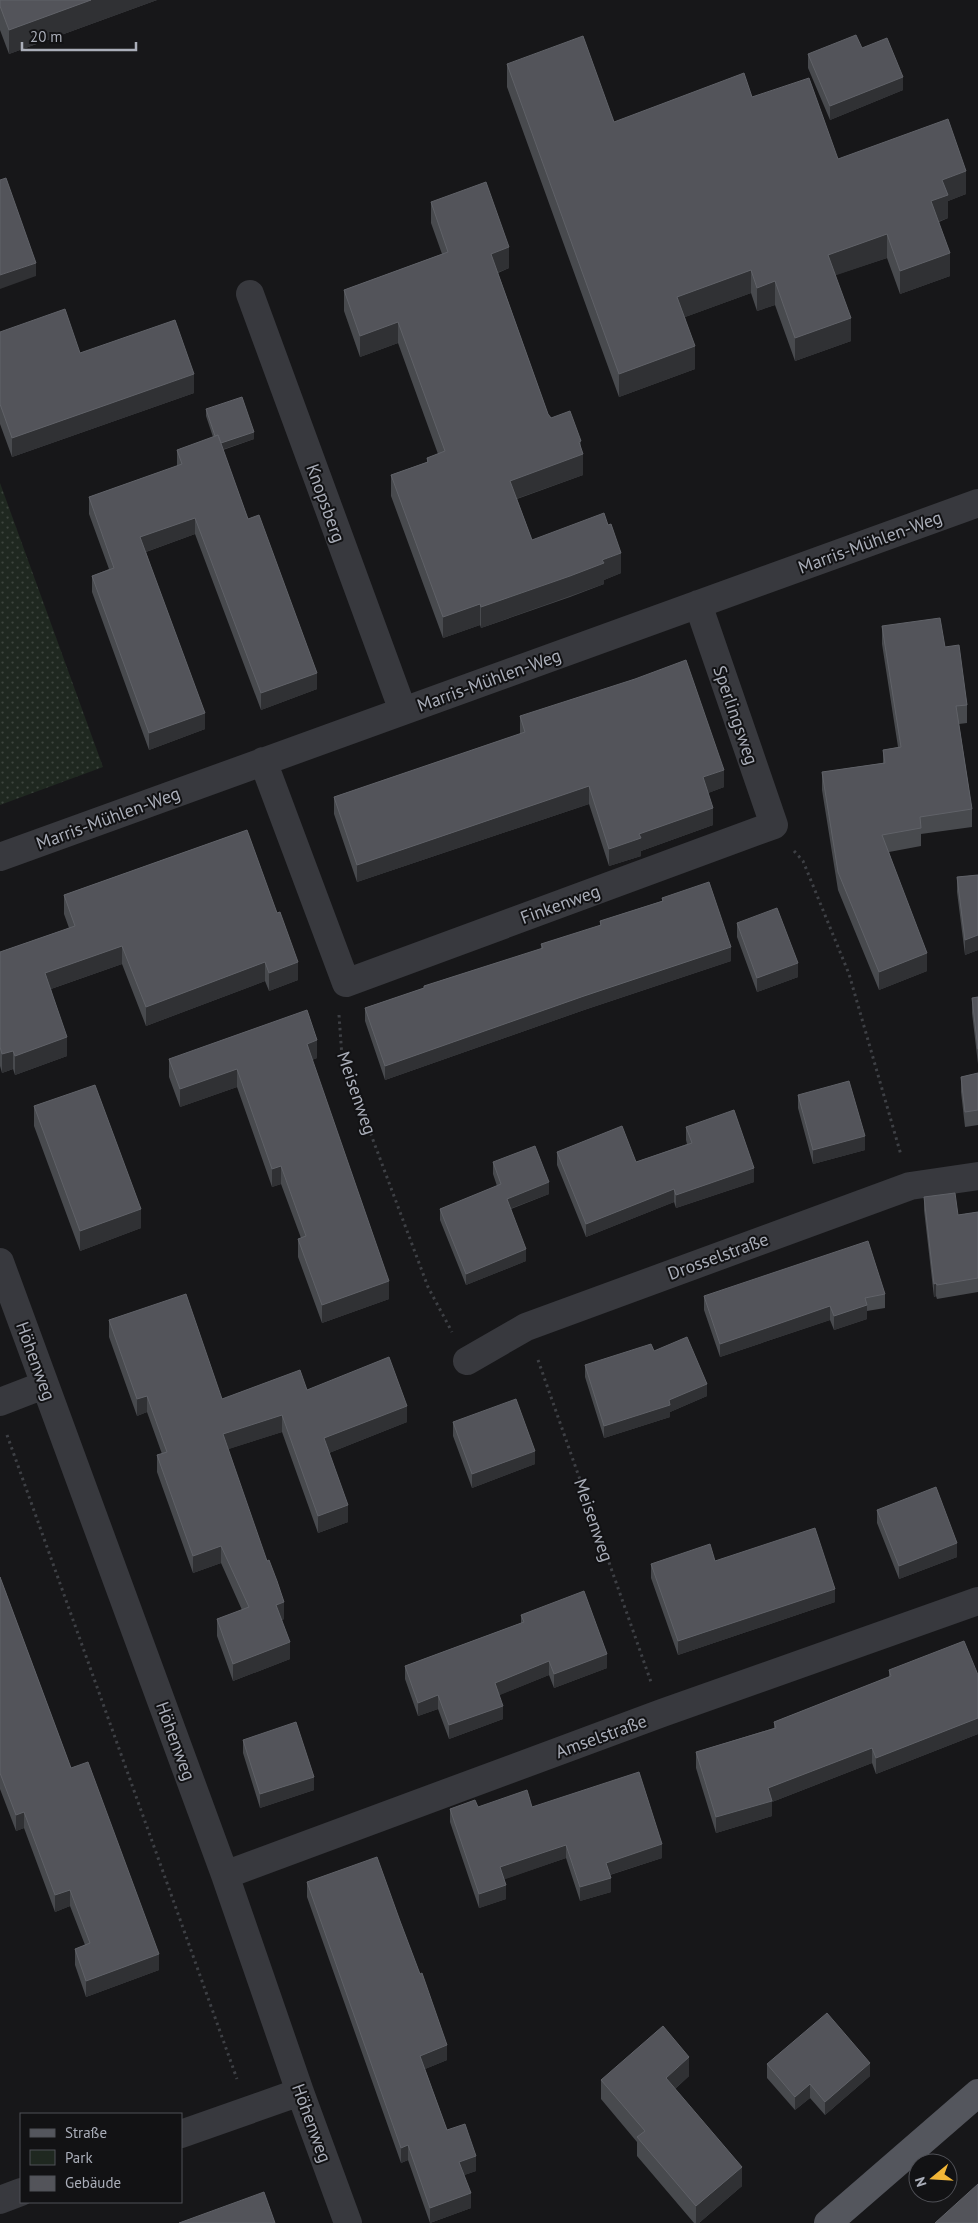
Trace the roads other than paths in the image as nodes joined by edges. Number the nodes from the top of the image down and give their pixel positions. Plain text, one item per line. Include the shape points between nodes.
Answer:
1 (250, 294) dead end
2 (978, 503) edge
3 (698, 604) junction
4 (402, 711) junction
5 (263, 762) junction
6 (774, 825) joint
7 (0, 857) edge
8 (978, 1176) edge
9 (0, 1262) edge
10 (467, 1361) road end
11 (44, 1385) junction
12 (0, 1402) edge
13 (978, 1600) edge
14 (226, 1874) junction
15 (300, 2092) junction
16 (978, 2092) edge
17 (182, 2134) edge
18 (20, 2192) edge
19 (0, 2200) edge
20 (348, 2223) edge
21 (828, 2223) edge

1 - 4 street, Knopsberg
2 - 3 street, Marris-Mühlen-Weg
3 - 4 street, Marris-Mühlen-Weg
3 - 6 street, Sperlingsweg
4 - 5 street, Marris-Mühlen-Weg
5 - 6 street, Finkenweg via 346,983
5 - 7 street, Marris-Mühlen-Weg
8 - 10 street, Drosselstraße via 910,1186 526,1327
9 - 11 street, Höhenweg
11 - 12 street
11 - 14 street, Höhenweg
13 - 14 street, Amselstraße
14 - 15 street, Höhenweg
15 - 17 street
15 - 20 street, Höhenweg
16 - 21 main road
18 - 19 street

